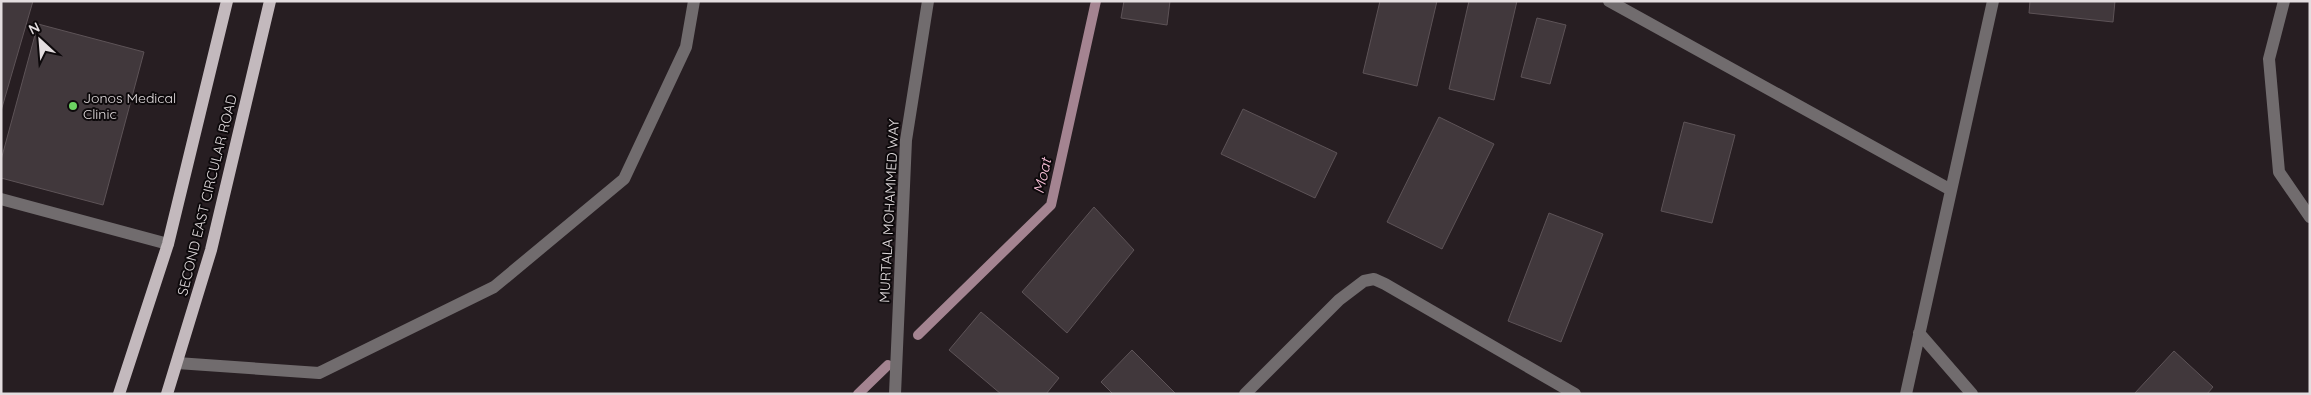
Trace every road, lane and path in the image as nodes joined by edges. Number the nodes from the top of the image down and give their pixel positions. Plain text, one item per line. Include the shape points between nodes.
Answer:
1 (227, 1) edge
2 (270, 1) edge
3 (694, 1) edge
4 (928, 1) edge
5 (1609, 1) edge
6 (1992, 1) edge
7 (2284, 1) edge
8 (1951, 190) junction
9 (1, 199) edge
10 (2310, 217) edge
11 (168, 244) junction
12 (1919, 333) junction
13 (177, 363) junction
14 (120, 394) edge
15 (167, 394) edge
16 (895, 394) edge
17 (1245, 394) edge
18 (1575, 394) edge
19 (1906, 394) edge
20 (1972, 394) edge

1 - 11 main road, SECOND EAST CIRCULAR ROAD
2 - 13 main road, SECOND EAST CIRCULAR ROAD via 211,250
3 - 13 street via 686,48 624,179 494,287 319,373
4 - 16 street, MURTALA MOHAMMED WAY via 906,140
5 - 8 street
6 - 8 street
7 - 10 street via 2269,59 2279,172
8 - 12 street
9 - 11 street
11 - 14 main road, SECOND EAST CIRCULAR ROAD
12 - 19 street
12 - 20 street
13 - 15 main road, SECOND EAST CIRCULAR ROAD
17 - 18 street via 1339,300 1364,281 1374,279

